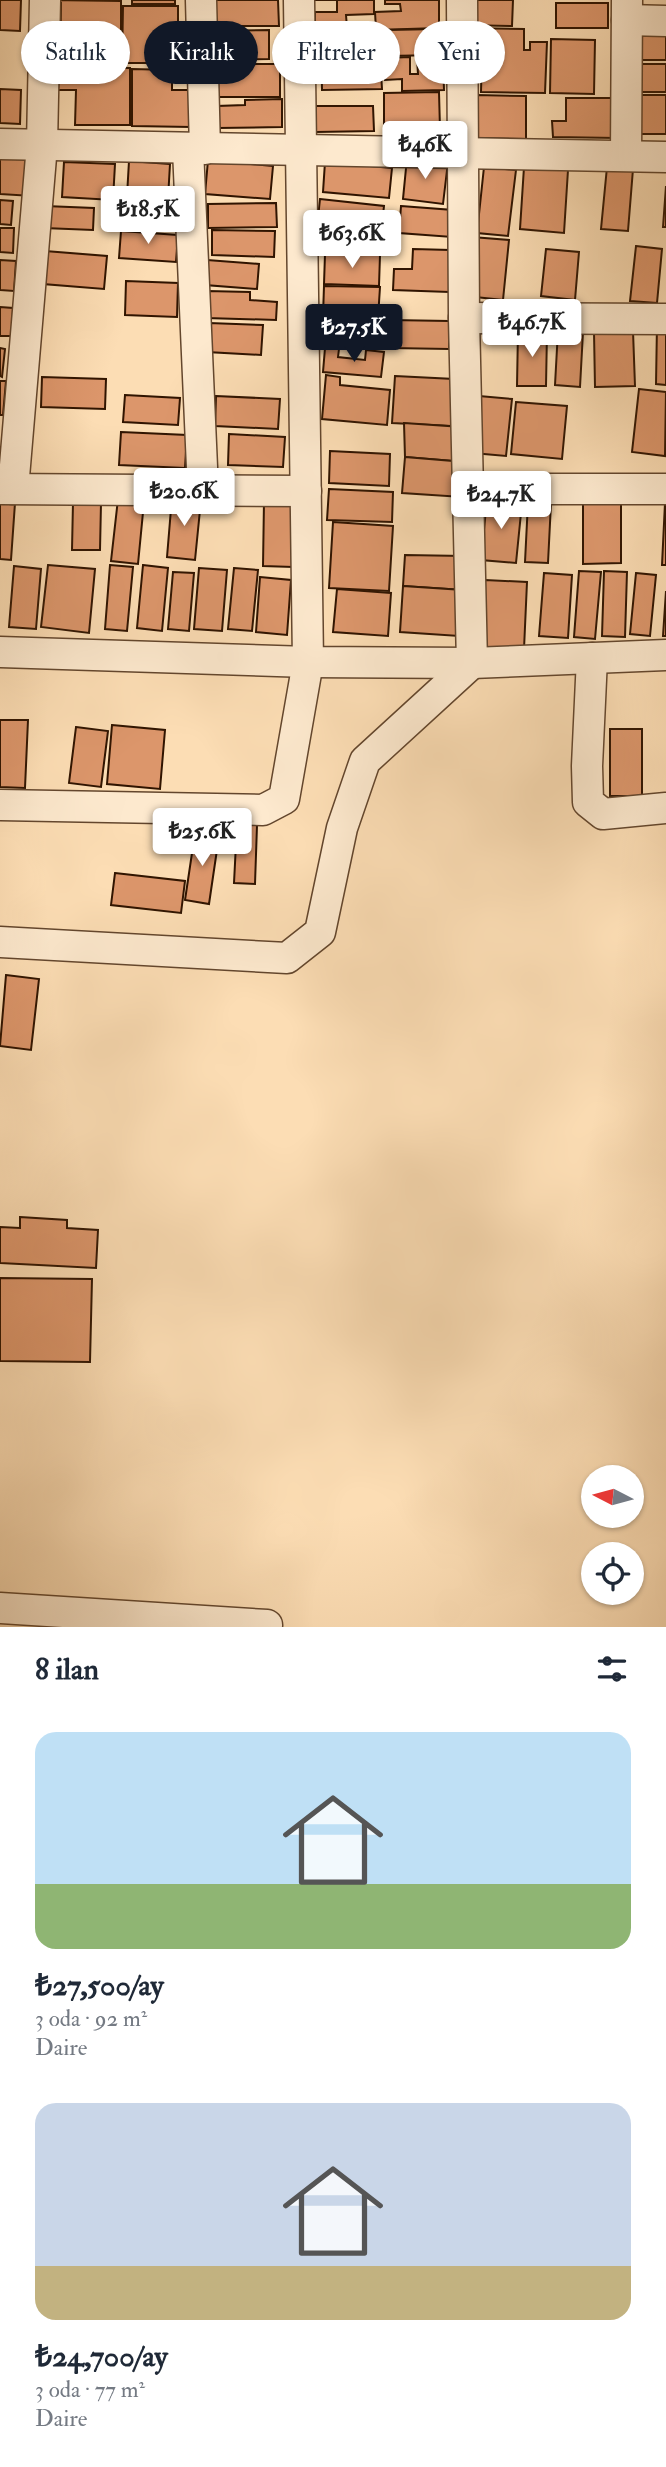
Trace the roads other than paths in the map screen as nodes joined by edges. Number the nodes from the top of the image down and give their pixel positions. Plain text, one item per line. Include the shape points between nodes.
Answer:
1 (44, 0) edge
2 (201, 0) edge
3 (299, 0) edge
4 (462, 0) edge
5 (627, 10) edge
6 (666, 21) edge
7 (0, 144) edge
8 (42, 145) junction
9 (197, 149) junction
10 (303, 149) junction
11 (465, 152) junction
12 (626, 155) junction
13 (666, 157) edge
14 (464, 318) junction
15 (666, 319) edge
16 (7, 489) edge
17 (468, 489) junction
18 (666, 489) edge
19 (203, 490) junction
20 (306, 491) junction
21 (0, 652) edge
22 (666, 655) edge
23 (592, 658) junction
24 (308, 662) junction
25 (472, 663) junction
26 (0, 806) edge
27 (666, 808) edge
28 (0, 942) edge
29 (0, 1608) edge
30 (267, 1625) dead end

1 - 8 street
2 - 9 street
3 - 10 street
4 - 11 street
5 - 6 street
5 - 12 street
7 - 8 street
8 - 9 street
8 - 16 street
9 - 10 street
9 - 19 street
10 - 11 street
10 - 20 street
11 - 12 street
11 - 14 street
12 - 13 street
14 - 15 street
14 - 17 street
16 - 19 street
17 - 18 street
17 - 25 street
19 - 20 street
20 - 24 street
21 - 24 street
22 - 23 street
23 - 25 street
23 - 27 street via 588,802 603,814
24 - 25 street
24 - 26 street via 284,799 263,810
25 - 28 street via 366,761 342,828 320,932 287,958
29 - 30 street

